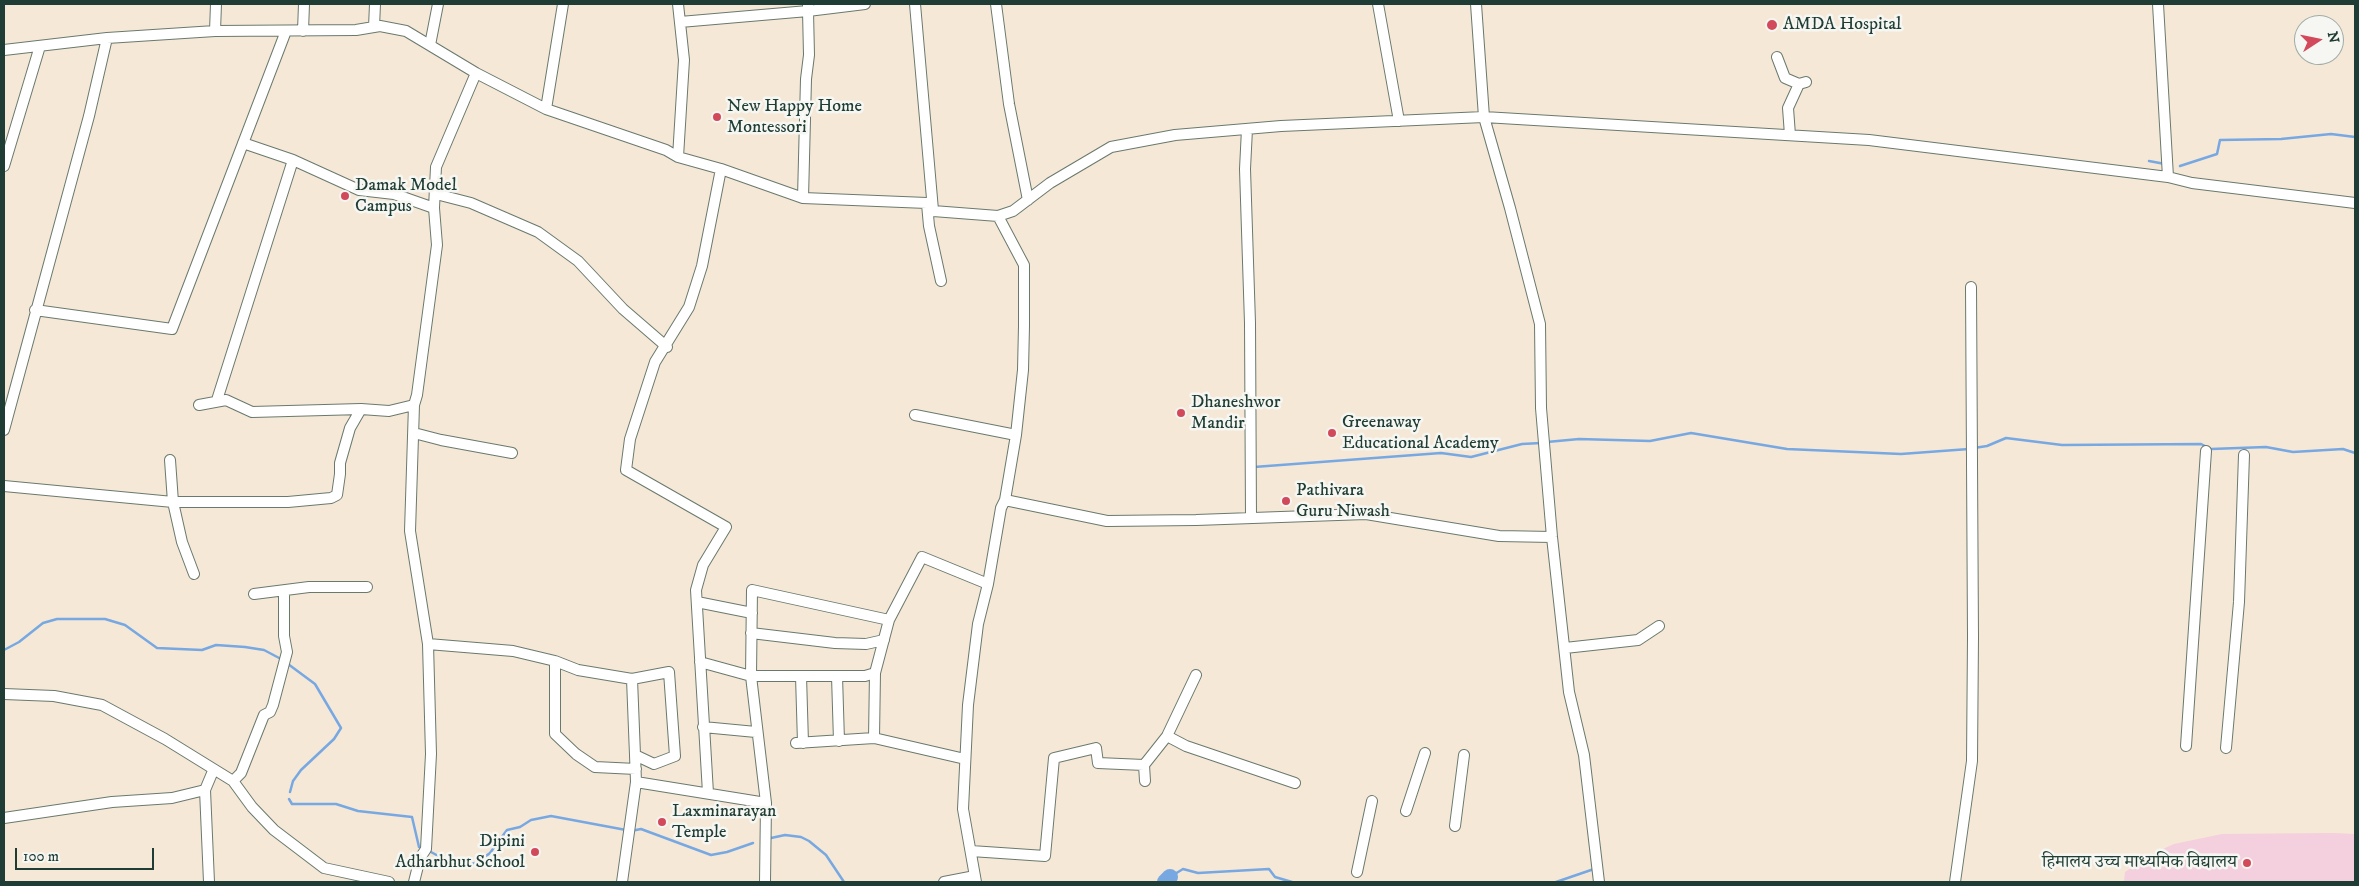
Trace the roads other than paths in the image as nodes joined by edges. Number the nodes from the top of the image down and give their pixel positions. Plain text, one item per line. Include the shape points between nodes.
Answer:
1 (216, 4) edge
2 (304, 4) edge
3 (375, 4) edge
4 (438, 4) edge
5 (563, 4) edge
6 (678, 4) edge
7 (865, 4) edge
8 (915, 4) edge
9 (996, 4) edge
10 (1378, 4) edge
11 (1476, 4) edge
12 (2158, 4) edge
13 (808, 7) edge
14 (680, 22) junction
15 (374, 27) junction
16 (303, 30) junction
17 (215, 31) junction
18 (286, 31) junction
19 (107, 38) junction
20 (430, 45) junction
21 (40, 46) junction
22 (4, 50) edge
23 (1777, 57) dead end
24 (476, 73) junction
25 (546, 109) junction
26 (1484, 117) junction
27 (1399, 121) junction
28 (1247, 130) junction
29 (1790, 135) junction
30 (243, 144) junction
31 (678, 157) junction
32 (293, 160) junction
33 (4, 166) edge
34 (721, 169) junction
35 (2168, 177) junction
36 (436, 194) junction
37 (803, 198) junction
38 (1028, 200) junction
39 (2355, 203) edge
40 (930, 207) junction
41 (434, 208) junction
42 (998, 216) junction
43 (942, 281) dead end
44 (1971, 287) dead end
45 (36, 310) junction
46 (667, 347) junction
47 (217, 400) junction
48 (200, 405) dead end
49 (414, 406) junction
50 (361, 409) junction
51 (915, 415) dead end
52 (4, 430) edge
53 (414, 433) junction
54 (1016, 435) junction
55 (2206, 451) dead end
56 (512, 453) dead end
57 (2244, 455) dead end
58 (170, 460) dead end
59 (4, 486) edge
60 (1005, 500) junction
61 (173, 502) junction
62 (1251, 518) junction
63 (1552, 537) junction
64 (194, 574) dead end
65 (988, 584) junction
66 (367, 587) dead end
67 (284, 591) junction
68 (254, 594) dead end
69 (697, 602) junction
70 (752, 613) junction
71 (889, 620) junction
72 (1659, 626) dead end
73 (751, 633) junction
74 (884, 640) junction
75 (428, 644) junction
76 (1566, 648) junction
77 (555, 661) junction
78 (700, 662) junction
79 (875, 674) junction
80 (1196, 675) dead end
81 (751, 676) junction
82 (801, 676) junction
83 (837, 676) junction
84 (632, 679) junction
85 (4, 694) edge
86 (703, 727) junction
87 (756, 732) junction
88 (1166, 736) junction
89 (874, 738) junction
90 (839, 741) junction
91 (2186, 746) dead end
92 (2226, 748) dead end
93 (1425, 752) dead end
94 (635, 755) junction
95 (1464, 755) dead end
96 (965, 759) junction
97 (1144, 766) junction
98 (636, 768) junction
99 (214, 771) junction
100 (232, 781) junction
101 (1145, 781) dead end
102 (636, 782) junction
103 (1295, 783) dead end
104 (205, 790) junction
105 (708, 793) junction
106 (1372, 801) dead end
107 (766, 803) junction
108 (1406, 811) dead end
109 (4, 818) edge
110 (1454, 826) dead end
111 (971, 851) junction
112 (1357, 872) dead end
113 (975, 879) edge
114 (209, 882) edge
115 (389, 882) edge
116 (414, 882) edge
117 (622, 882) edge
118 (765, 882) edge
119 (944, 882) edge
120 (1599, 882) edge
121 (1955, 882) edge

1 - 17 street
2 - 16 street
3 - 15 street
4 - 20 street
5 - 25 street
6 - 14 street
7 - 13 street
8 - 40 street
9 - 38 street
10 - 27 street
11 - 26 street
12 - 35 street
13 - 14 street
13 - 37 street
14 - 31 street via 684,60
15 - 16 street
15 - 20 street via 406,31
16 - 18 street
17 - 18 street
17 - 19 street
18 - 30 street
19 - 21 street
19 - 45 street
20 - 24 street
21 - 22 street
21 - 33 street
23 - 29 street via 1785,78 1802,83 1788,108
24 - 25 street
24 - 36 street via 436,167
25 - 31 street
26 - 27 street
26 - 29 street
26 - 63 street via 1540,324 1540,408
27 - 28 street
28 - 38 street via 1175,135 1111,147
28 - 62 street via 1244,170 1250,323
29 - 35 street via 1869,140
30 - 32 street
30 - 45 street via 172,329
31 - 34 street
32 - 41 street via 359,190 394,194
32 - 47 street
34 - 37 street
34 - 46 street via 702,266 690,307
35 - 39 street via 2192,183
36 - 41 street
36 - 46 street via 471,204 538,232 578,261 624,309
37 - 40 street
38 - 42 street via 1014,211
40 - 42 street
40 - 43 street via 929,226
41 - 49 street via 437,244
42 - 54 street via 1024,265 1022,370
44 - 121 street via 1972,761
45 - 52 street
46 - 69 street via 656,362 642,400 630,439 626,470 726,527 703,565 696,590
47 - 48 street
47 - 50 street via 226,400 252,412
49 - 50 street via 389,411
49 - 53 street
50 - 61 street via 350,428 340,463 337,495 331,498 288,502
51 - 54 street
53 - 56 street
53 - 75 street via 410,531
54 - 60 street
55 - 91 street
57 - 92 street via 2239,602
58 - 61 street
59 - 61 street
60 - 62 street via 1107,521
60 - 65 street
61 - 64 street via 182,542
62 - 63 street via 1366,514 1499,536
63 - 76 street
65 - 71 street via 922,557
65 - 96 street via 972,665
66 - 67 street via 308,587
67 - 68 street
67 - 100 street via 287,652 273,705 264,715 242,773
69 - 70 street
69 - 78 street
70 - 71 street via 752,590
70 - 73 street
71 - 74 street
72 - 76 street via 1638,640
73 - 74 street via 850,644
73 - 81 street
74 - 79 street
75 - 77 street via 513,652
75 - 116 street via 431,754 428,836
76 - 120 street via 1569,692 1584,755
77 - 84 street via 578,670
77 - 98 street via 555,734 595,767
78 - 81 street
78 - 86 street
79 - 83 street
79 - 89 street
80 - 88 street
81 - 82 street
81 - 87 street
82 - 83 street
82 - 90 street via 799,743
83 - 90 street
84 - 94 street
84 - 94 street via 669,672 675,756 654,764
85 - 99 street via 54,696 102,705 165,739
86 - 87 street
86 - 105 street
87 - 107 street
88 - 97 street
88 - 103 street via 1186,746
89 - 90 street
89 - 96 street
93 - 108 street
94 - 98 street
95 - 110 street
96 - 111 street via 963,809
97 - 101 street
97 - 111 street via 1098,763 1096,748 1054,758 1045,856
98 - 102 street
99 - 100 street
99 - 104 street
100 - 115 street via 274,830 324,868
102 - 105 street
102 - 117 street
104 - 109 street via 172,798 112,802
104 - 114 street
105 - 107 street
106 - 112 street
107 - 118 street
111 - 113 street
113 - 119 street

